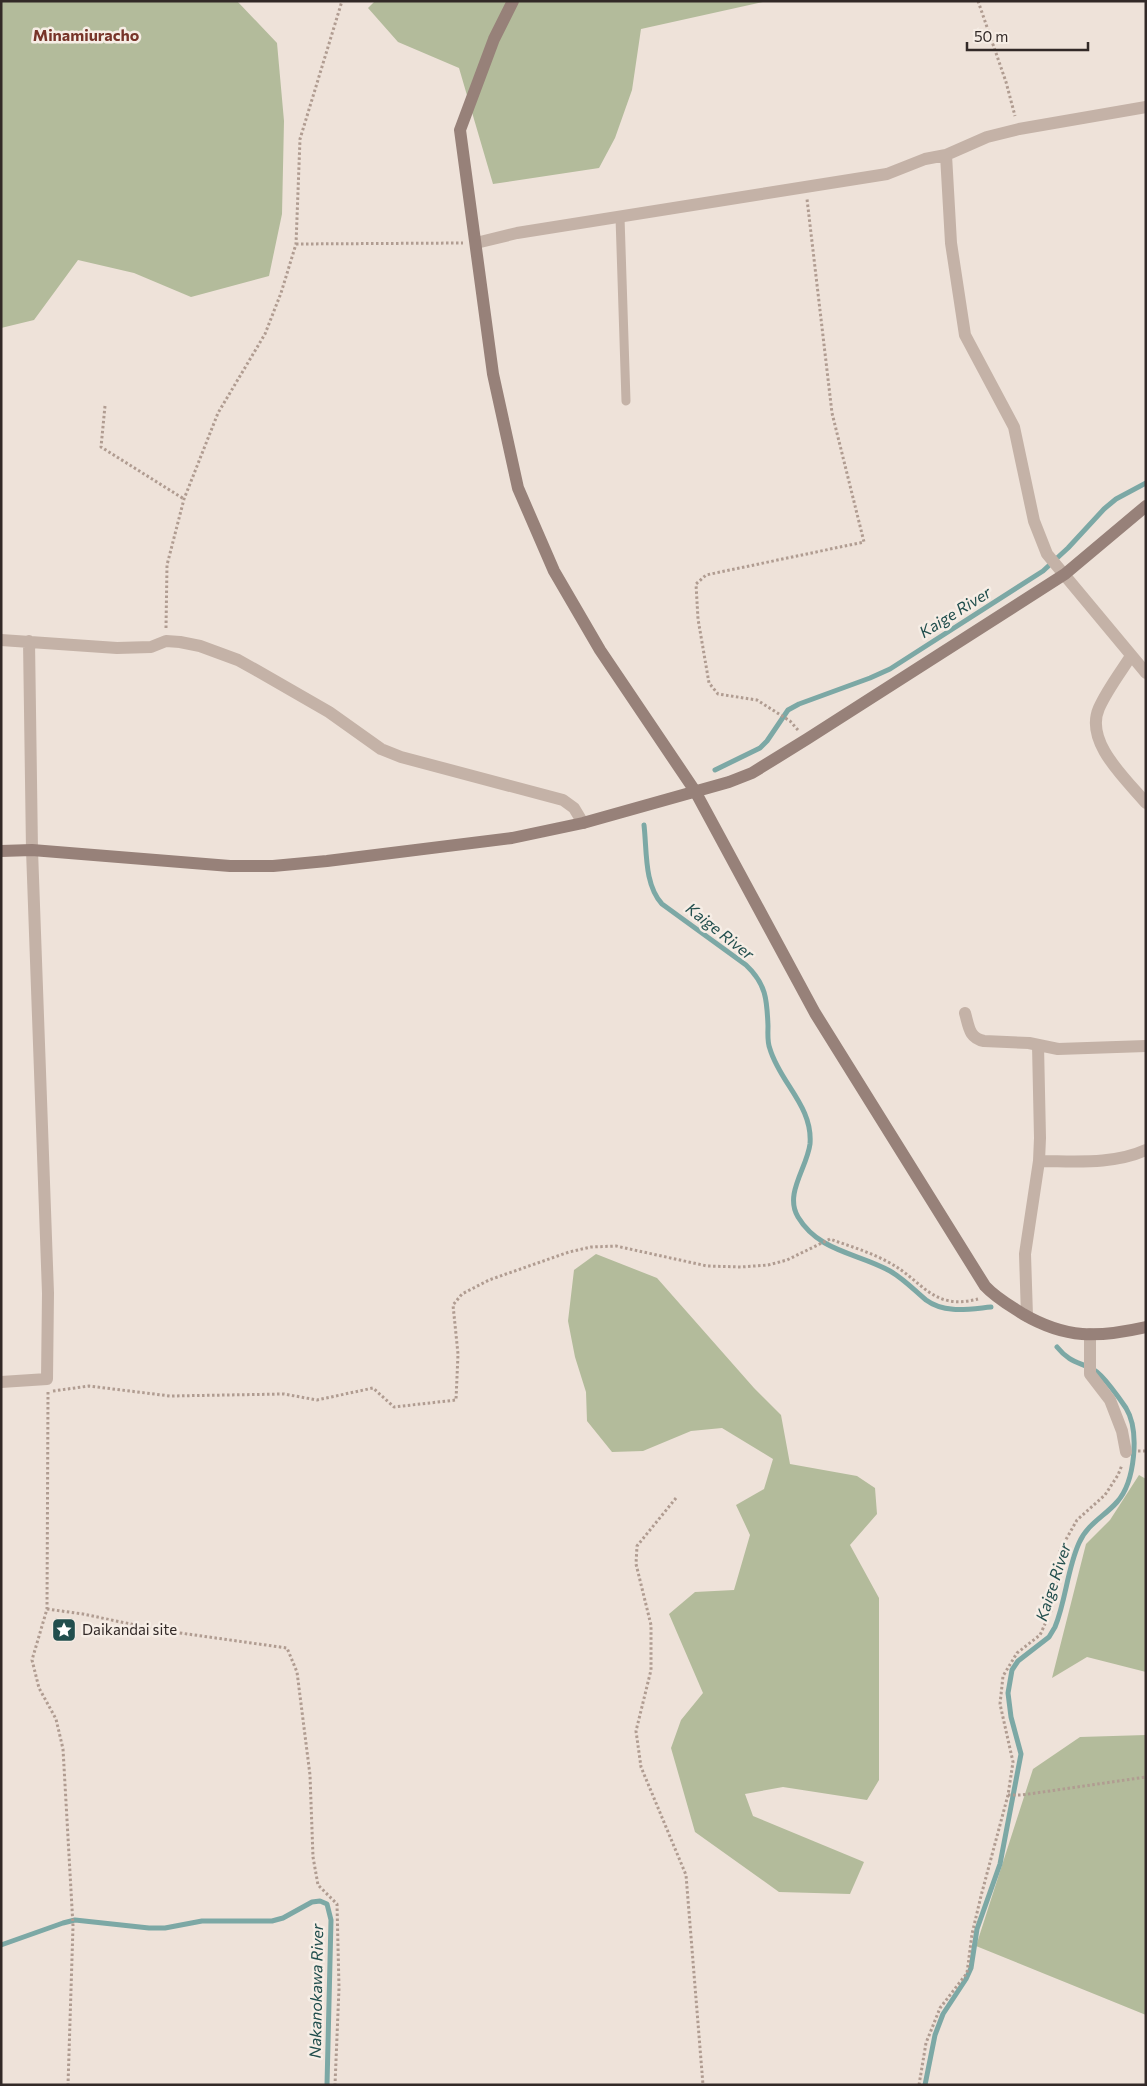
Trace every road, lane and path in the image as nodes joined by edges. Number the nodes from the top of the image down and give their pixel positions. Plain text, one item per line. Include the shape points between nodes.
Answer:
1 (342, 1) edge
2 (513, 1) edge
3 (978, 1) edge
4 (1146, 107) edge
5 (1019, 129) junction
6 (946, 154) junction
7 (805, 188) junction
8 (620, 217) junction
9 (476, 242) junction
10 (296, 244) junction
11 (626, 400) dead end
12 (105, 406) dead end
13 (184, 499) junction
14 (1146, 506) edge
15 (1065, 574) junction
16 (1, 640) edge
17 (29, 641) junction
18 (166, 641) junction
19 (1130, 656) junction
20 (1146, 673) edge
21 (790, 721) dead end
22 (695, 792) junction
23 (1146, 803) edge
24 (583, 822) junction
25 (32, 850) junction
26 (1, 851) edge
27 (965, 1013) dead end
28 (1038, 1045) junction
29 (1146, 1046) edge
30 (1146, 1150) edge
31 (1039, 1161) junction
32 (993, 1295) junction
33 (1027, 1316) junction
34 (1146, 1327) edge
35 (1090, 1334) junction
36 (1, 1382) edge
37 (47, 1386) junction
38 (1126, 1452) joint
39 (676, 1498) dead end
40 (47, 1609) junction
41 (1146, 1777) edge
42 (1008, 1795) junction
43 (68, 2085) edge
44 (335, 2085) edge
45 (702, 2085) edge
46 (919, 2085) edge

1 - 10 path via 300,139
2 - 9 street via 494,39 460,130
3 - 5 path
4 - 5 street
5 - 6 street via 987,137
6 - 7 street via 887,174
6 - 15 street via 951,243 965,335 1014,427 1034,521 1047,554
7 - 8 street
7 - 21 path via 832,413 864,542 706,575 696,584 698,619 709,683 718,694 757,700
8 - 9 street
8 - 11 lane
9 - 10 path
9 - 22 street via 493,374 518,488 554,571 590,634
10 - 13 path via 265,334 218,413
12 - 13 path via 101,447
13 - 18 path via 167,565
14 - 15 street
15 - 19 street
15 - 22 street via 752,773
16 - 17 street
17 - 18 street via 117,648 151,646
17 - 25 street
18 - 24 street via 200,646 238,660 329,712 382,749 563,800 574,808
19 - 20 street
19 - 23 street via 1098,709 1097,737 1103,750
22 - 24 street
22 - 32 street via 815,1013
24 - 25 street via 512,838 273,866 230,866
25 - 26 street
25 - 37 street via 48,1283
27 - 28 street via 971,1035 976,1040
28 - 29 street via 1058,1049
28 - 31 street
30 - 31 street via 1117,1160
31 - 33 street via 1025,1254
32 - 33 street
32 - 37 path via 970,1301 933,1296 887,1261 830,1239 787,1260 741,1267 707,1266 616,1246 592,1247 489,1280 462,1294 453,1305 458,1354 456,1400 394,1407 374,1388 316,1400 284,1394 170,1396 89,1386
33 - 35 street via 1052,1329
34 - 35 street
35 - 38 street via 1090,1374 1110,1400
36 - 37 street
37 - 40 path
38 - 42 path via 1118,1475 1105,1495 1077,1520 1060,1550 1051,1611 1040,1635 1017,1653 1003,1676 1000,1704 1014,1762
39 - 45 path via 637,1546 636,1564 651,1625 651,1670 636,1732 641,1767 686,1874
40 - 43 path via 32,1660 40,1688 56,1719 63,1749 73,1926
40 - 44 path via 159,1630 287,1648 297,1672 310,1775 313,1857 318,1885 337,1904 339,1988
41 - 42 path
42 - 46 path via 978,1905 966,1973 940,2008 926,2042

